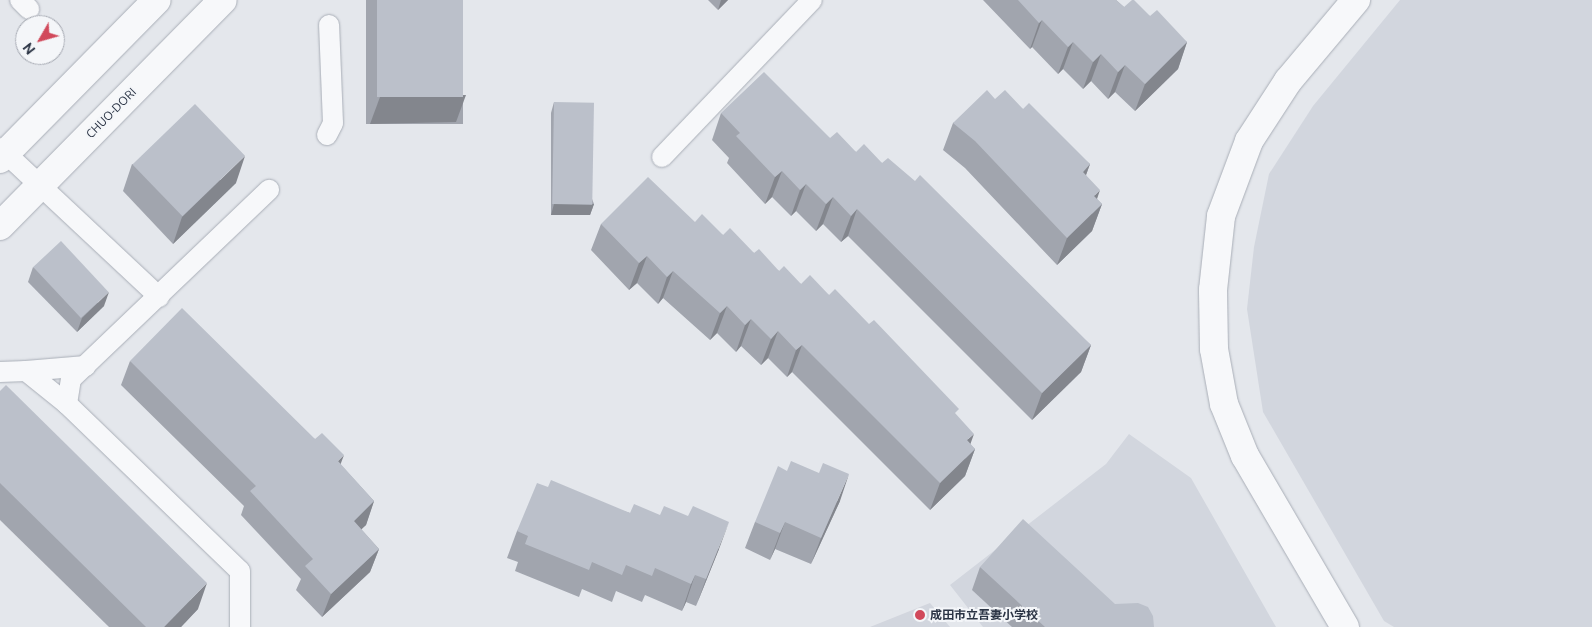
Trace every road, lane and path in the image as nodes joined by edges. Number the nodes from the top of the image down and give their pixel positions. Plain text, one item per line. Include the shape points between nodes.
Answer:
1 (157, 0) edge
2 (223, 0) edge
3 (812, 0) edge
4 (1356, 0) edge
5 (329, 25) dead end
6 (327, 135) dead end
7 (2, 154) edge
8 (662, 157) dead end
9 (40, 185) junction
10 (269, 190) dead end
11 (0, 226) edge
12 (159, 297) junction
13 (86, 366) junction
14 (26, 371) junction
15 (0, 372) edge
16 (67, 404) junction
17 (240, 627) edge
18 (1345, 627) edge

1 - 7 street
2 - 9 street, CHUO-DORI
3 - 8 lane
4 - 18 street via 1288,81 1249,141 1221,216 1213,290 1214,349 1224,404 1245,456
5 - 6 lane via 333,123
7 - 9 lane
9 - 11 street, CHUO-DORI
9 - 12 lane
10 - 12 lane
12 - 13 lane
13 - 14 lane
13 - 16 lane via 72,379
14 - 15 lane
14 - 16 lane
16 - 17 lane via 240,571

